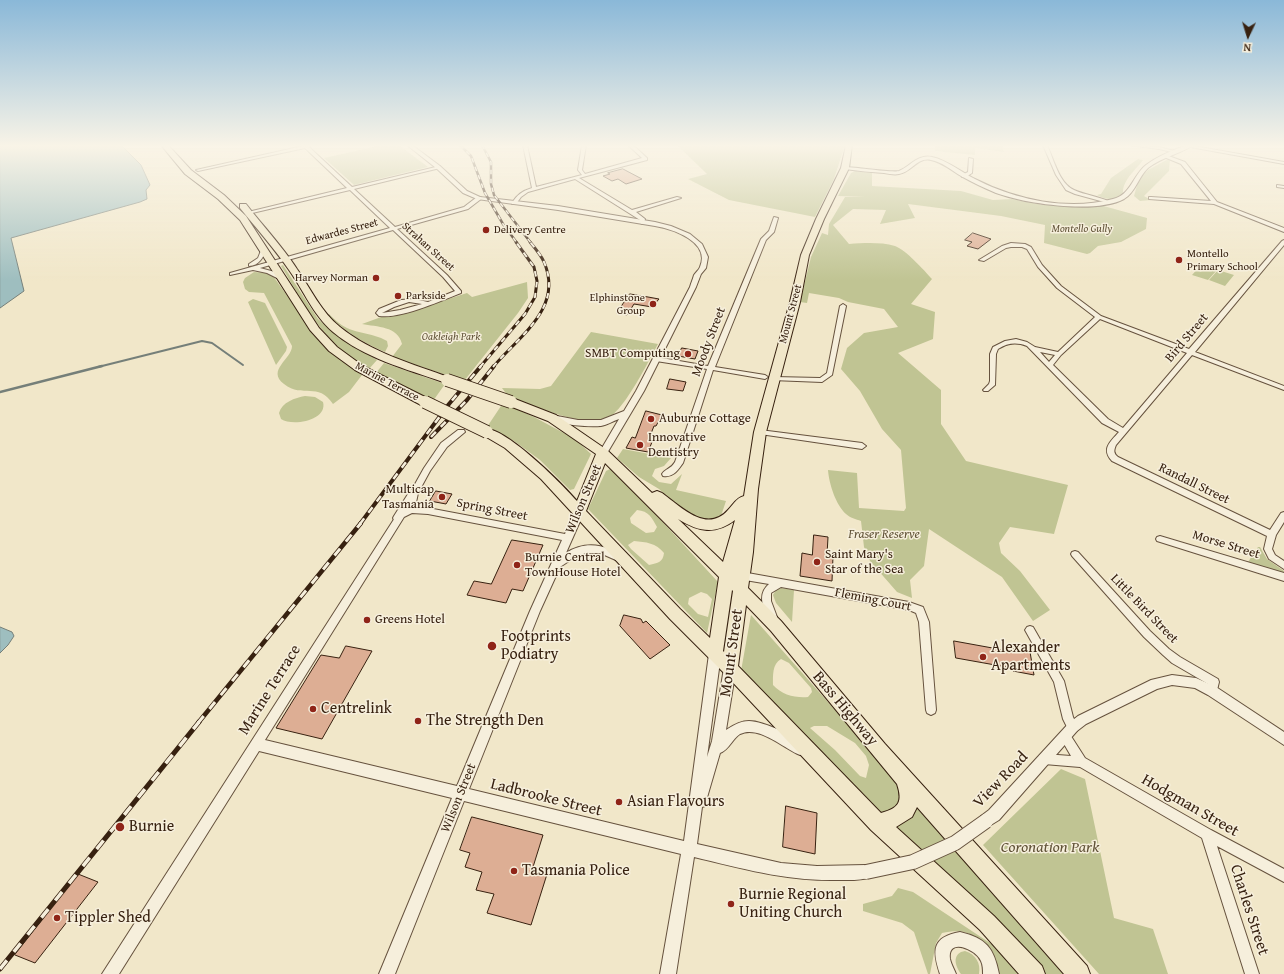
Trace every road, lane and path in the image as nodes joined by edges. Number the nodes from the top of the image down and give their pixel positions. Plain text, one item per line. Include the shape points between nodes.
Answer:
1 (212, 190) edge
2 (224, 190) edge
3 (340, 190) edge
4 (353, 190) edge
5 (463, 190) edge
6 (530, 190) edge
7 (597, 190) edge
8 (834, 190) edge
9 (996, 190) edge
10 (1073, 190) edge
11 (1129, 190) edge
12 (1205, 190) edge
13 (479, 198) junction
14 (678, 198) dead end
15 (1151, 198) dead end
16 (1106, 202) junction
17 (514, 203) junction
18 (1215, 203) junction
19 (632, 212) junction
20 (250, 213) junction
21 (776, 218) dead end
22 (642, 222) junction
23 (393, 228) junction
24 (1284, 230) edge
25 (1283, 244) edge
26 (264, 249) junction
27 (284, 258) junction
28 (982, 260) dead end
29 (272, 261) junction
30 (244, 270) junction
31 (232, 274) dead end
32 (284, 280) junction
33 (426, 304) junction
34 (843, 306) dead end
35 (1099, 317) junction
36 (1034, 349) junction
37 (1191, 353) junction
38 (1059, 354) junction
39 (656, 359) junction
40 (1050, 365) junction
41 (711, 368) junction
42 (769, 378) junction
43 (1284, 388) edge
44 (986, 390) dead end
45 (627, 413) junction
46 (552, 418) junction
47 (461, 432) dead end
48 (760, 432) junction
49 (1124, 432) junction
50 (862, 446) dead end
51 (1110, 450) joint
52 (603, 453) junction
53 (620, 468) junction
54 (666, 474) dead end
55 (417, 487) junction
56 (751, 489) junction
57 (411, 510) junction
58 (580, 510) junction
59 (1284, 515) edge
60 (397, 518) junction
61 (1272, 535) junction
62 (568, 538) junction
63 (1160, 539) dead end
64 (1075, 554) dead end
65 (554, 566) junction
66 (630, 566) junction
67 (1284, 566) edge
68 (726, 575) junction
69 (1284, 577) edge
70 (741, 583) junction
71 (782, 583) junction
72 (776, 626) junction
73 (1030, 630) dead end
74 (715, 654) junction
75 (730, 668) junction
76 (1212, 691) junction
77 (931, 710) dead end
78 (1073, 727) junction
79 (1065, 737) junction
80 (1284, 739) edge
81 (256, 744) junction
82 (715, 753) junction
83 (813, 756) junction
84 (1044, 759) junction
85 (1081, 762) junction
86 (905, 780) junction
87 (460, 794) junction
88 (696, 814) junction
89 (878, 822) junction
90 (1207, 834) junction
91 (689, 850) junction
92 (1284, 876) edge
93 (110, 974) edge
94 (387, 974) edge
95 (668, 974) edge
96 (948, 974) edge
97 (991, 974) edge
98 (1034, 974) edge
99 (1079, 974) edge
100 (1252, 974) edge

1 - 26 highway, Marine Terrace via 242,218
2 - 20 highway, Marine Terrace
3 - 20 street
4 - 23 street, Strahan Street
5 - 13 street, Wilson Street
6 - 17 street via 521,194
7 - 19 street
8 - 42 highway, Mount Street via 805,255 795,302
9 - 16 street via 1028,201
10 - 16 street
11 - 16 street via 1125,197
12 - 18 street
13 - 17 street, Wilson Street
13 - 23 street, Edwardes Street via 466,208
14 - 19 street
15 - 18 street
17 - 22 street, Wilson Street
18 - 24 street
19 - 22 street via 643,219
20 - 27 highway, Marine Terrace
21 - 41 street, Moody Street via 771,232 764,240
22 - 39 street, Wilson Street via 669,227 688,235 700,246 705,257 703,268
23 - 27 street, Edwardes Street
23 - 33 street, Strahan Street via 459,292
25 - 37 street, Bird Street
26 - 29 highway, Marine Terrace
26 - 30 street via 260,259
27 - 29 street, Edwardes Street
27 - 46 highway, Marine Terrace, bridge via 293,268 318,311 354,342 400,364
28 - 35 street via 1010,245 1018,244 1029,248 1040,266 1059,287
29 - 30 street, Edwardes Street
29 - 32 highway, Marine Terrace
30 - 31 street, Edwardes Street
30 - 32 street via 265,270 277,274
32 - 58 highway, Marine Terrace, bridge via 315,330 333,349 381,381 509,445 546,476
33 - 33 street, Strahan Street via 418,299 411,300 378,313 391,315
34 - 42 street via 830,374 822,380
35 - 37 street
35 - 38 street
36 - 38 street
36 - 40 street
36 - 44 street via 1030,344 1016,341 1007,341 995,348 993,381
37 - 43 street
37 - 49 street, Bird Street
38 - 40 street
39 - 41 street
39 - 45 street, Wilson Street
40 - 49 street via 1105,421
41 - 42 street
41 - 54 street, Moody Street via 679,463 674,470
42 - 48 highway, Mount Street
45 - 46 street via 602,423 578,423
45 - 52 street, Wilson Street
46 - 52 highway, Marine Terrace
47 - 55 street via 444,445
48 - 50 street
48 - 56 highway, Mount Street
49 - 51 street, Bird Street
51 - 61 street, Randall Street via 1110,455 1115,459
52 - 53 highway, Bass Highway
52 - 58 highway, Wilson Street
53 - 56 highway via 685,517 706,526 716,525 730,518
53 - 68 highway, Bass Highway
55 - 57 street via 412,497
55 - 60 street
56 - 68 highway, Mount Street
56 - 70 highway, Mount Street
57 - 60 street, Marine Terrace
57 - 62 street, Spring Street via 428,511
58 - 62 street, Wilson Street
58 - 66 highway
59 - 61 street
60 - 81 street, Marine Terrace
61 - 67 street, Morse Street via 1268,549 1272,557
62 - 65 street, Wilson Street
63 - 69 street, Morse Street
64 - 76 street, Little Bird Street via 1166,652 1214,682
65 - 66 street via 572,553 594,548 608,552
65 - 87 street, Wilson Street
66 - 74 highway
68 - 70 highway, Bass Highway
68 - 74 highway, Mount Street
70 - 71 street, Fleming Court
70 - 72 highway, Bass Highway
70 - 75 highway, Mount Street
71 - 72 street via 772,586 766,596
71 - 77 street, Fleming Court via 920,610 924,622
72 - 86 highway, Bass Highway
73 - 78 street via 1059,681 1068,719
74 - 75 highway
74 - 88 street, Mount Street via 699,770
75 - 82 street, Mount Street via 723,720
75 - 83 highway
76 - 78 street, View Road via 1196,683 1172,680 1155,684 1095,713
76 - 80 street, View Road
78 - 79 street, View Road
79 - 84 street, View Road
79 - 85 street, Hodgman Street
81 - 87 street, Ladbrooke Street
81 - 93 street, Marine Terrace
82 - 83 street via 733,732 744,726 754,726 769,731
82 - 88 street, Mount Street
83 - 89 highway
84 - 85 street, Hodgman Street
84 - 91 street, View Road, bridge via 994,815 955,843 913,862 866,872 799,873
85 - 90 street, Hodgman Street
86 - 89 highway via 910,796 906,811 894,819
86 - 99 highway, Bass Highway
87 - 91 street, Ladbrooke Street
87 - 94 street, Wilson Street
88 - 91 street, Mount Street
89 - 98 highway via 987,923
90 - 92 street, Hodgman Street
90 - 100 street, Charles Street
91 - 95 street, Mount Street
96 - 97 street via 943,962 944,949 956,938 969,940 981,949 989,963

